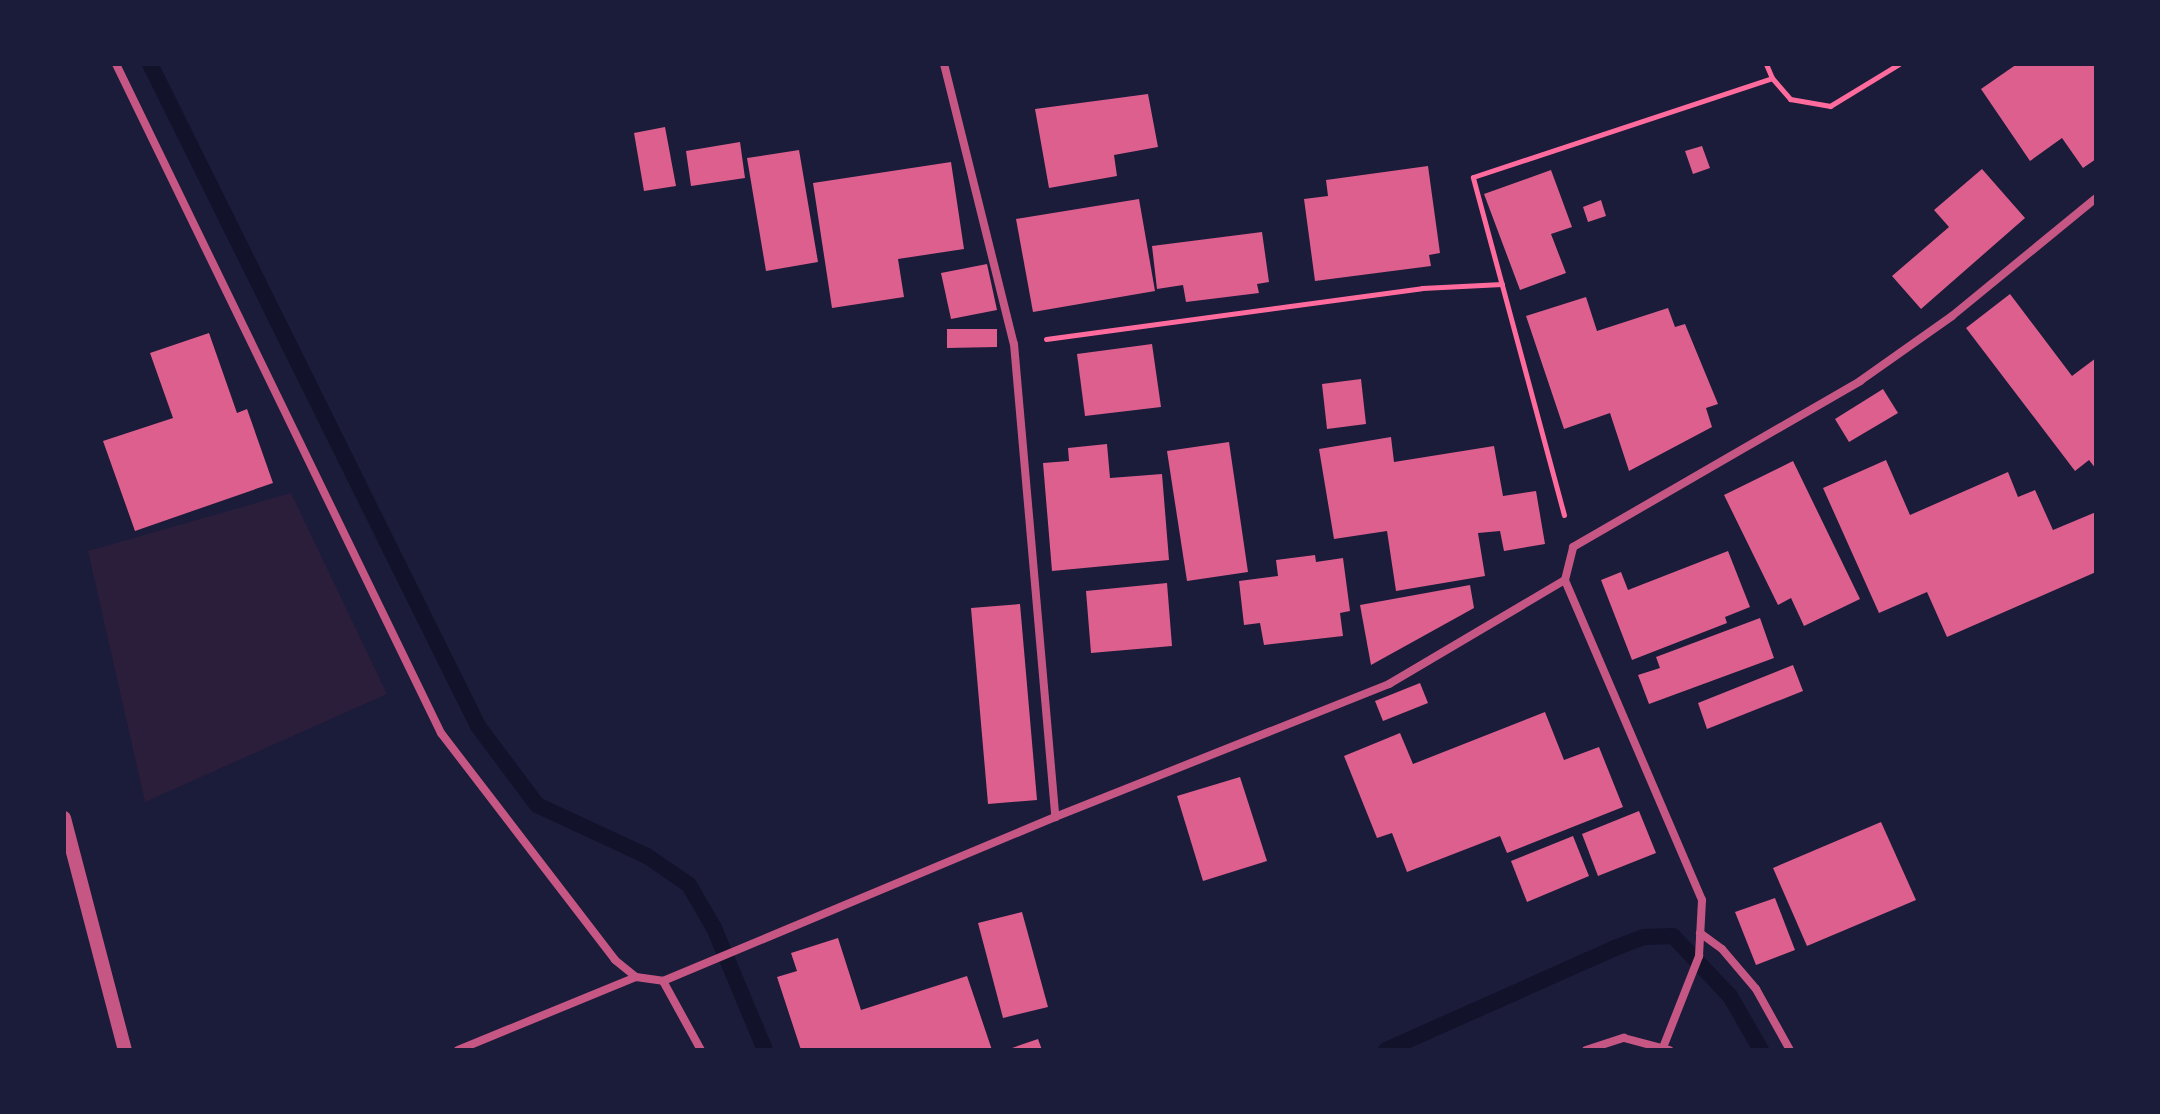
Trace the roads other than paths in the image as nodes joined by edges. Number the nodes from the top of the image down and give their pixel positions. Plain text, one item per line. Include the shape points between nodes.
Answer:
1 (116, 64) edge
2 (944, 64) edge
3 (2096, 198) edge
4 (1565, 580) junction
5 (1055, 817) junction
6 (64, 818) edge
7 (1700, 933) junction
8 (636, 977) junction
9 (663, 981) junction
10 (1667, 1048) edge
11 (125, 1050) edge
12 (458, 1050) edge
13 (701, 1050) edge
14 (1586, 1050) edge
15 (1790, 1050) edge

1 - 8 street via 441,733 615,960
2 - 5 street via 1014,344
3 - 4 street via 1952,316 1860,381 1573,547
4 - 5 street via 1389,684
4 - 7 street via 1702,900
5 - 9 street
6 - 11 street
7 - 10 street via 1699,956
7 - 15 street via 1722,949 1756,989
8 - 9 street
8 - 12 street
9 - 13 street
10 - 14 street via 1624,1038

